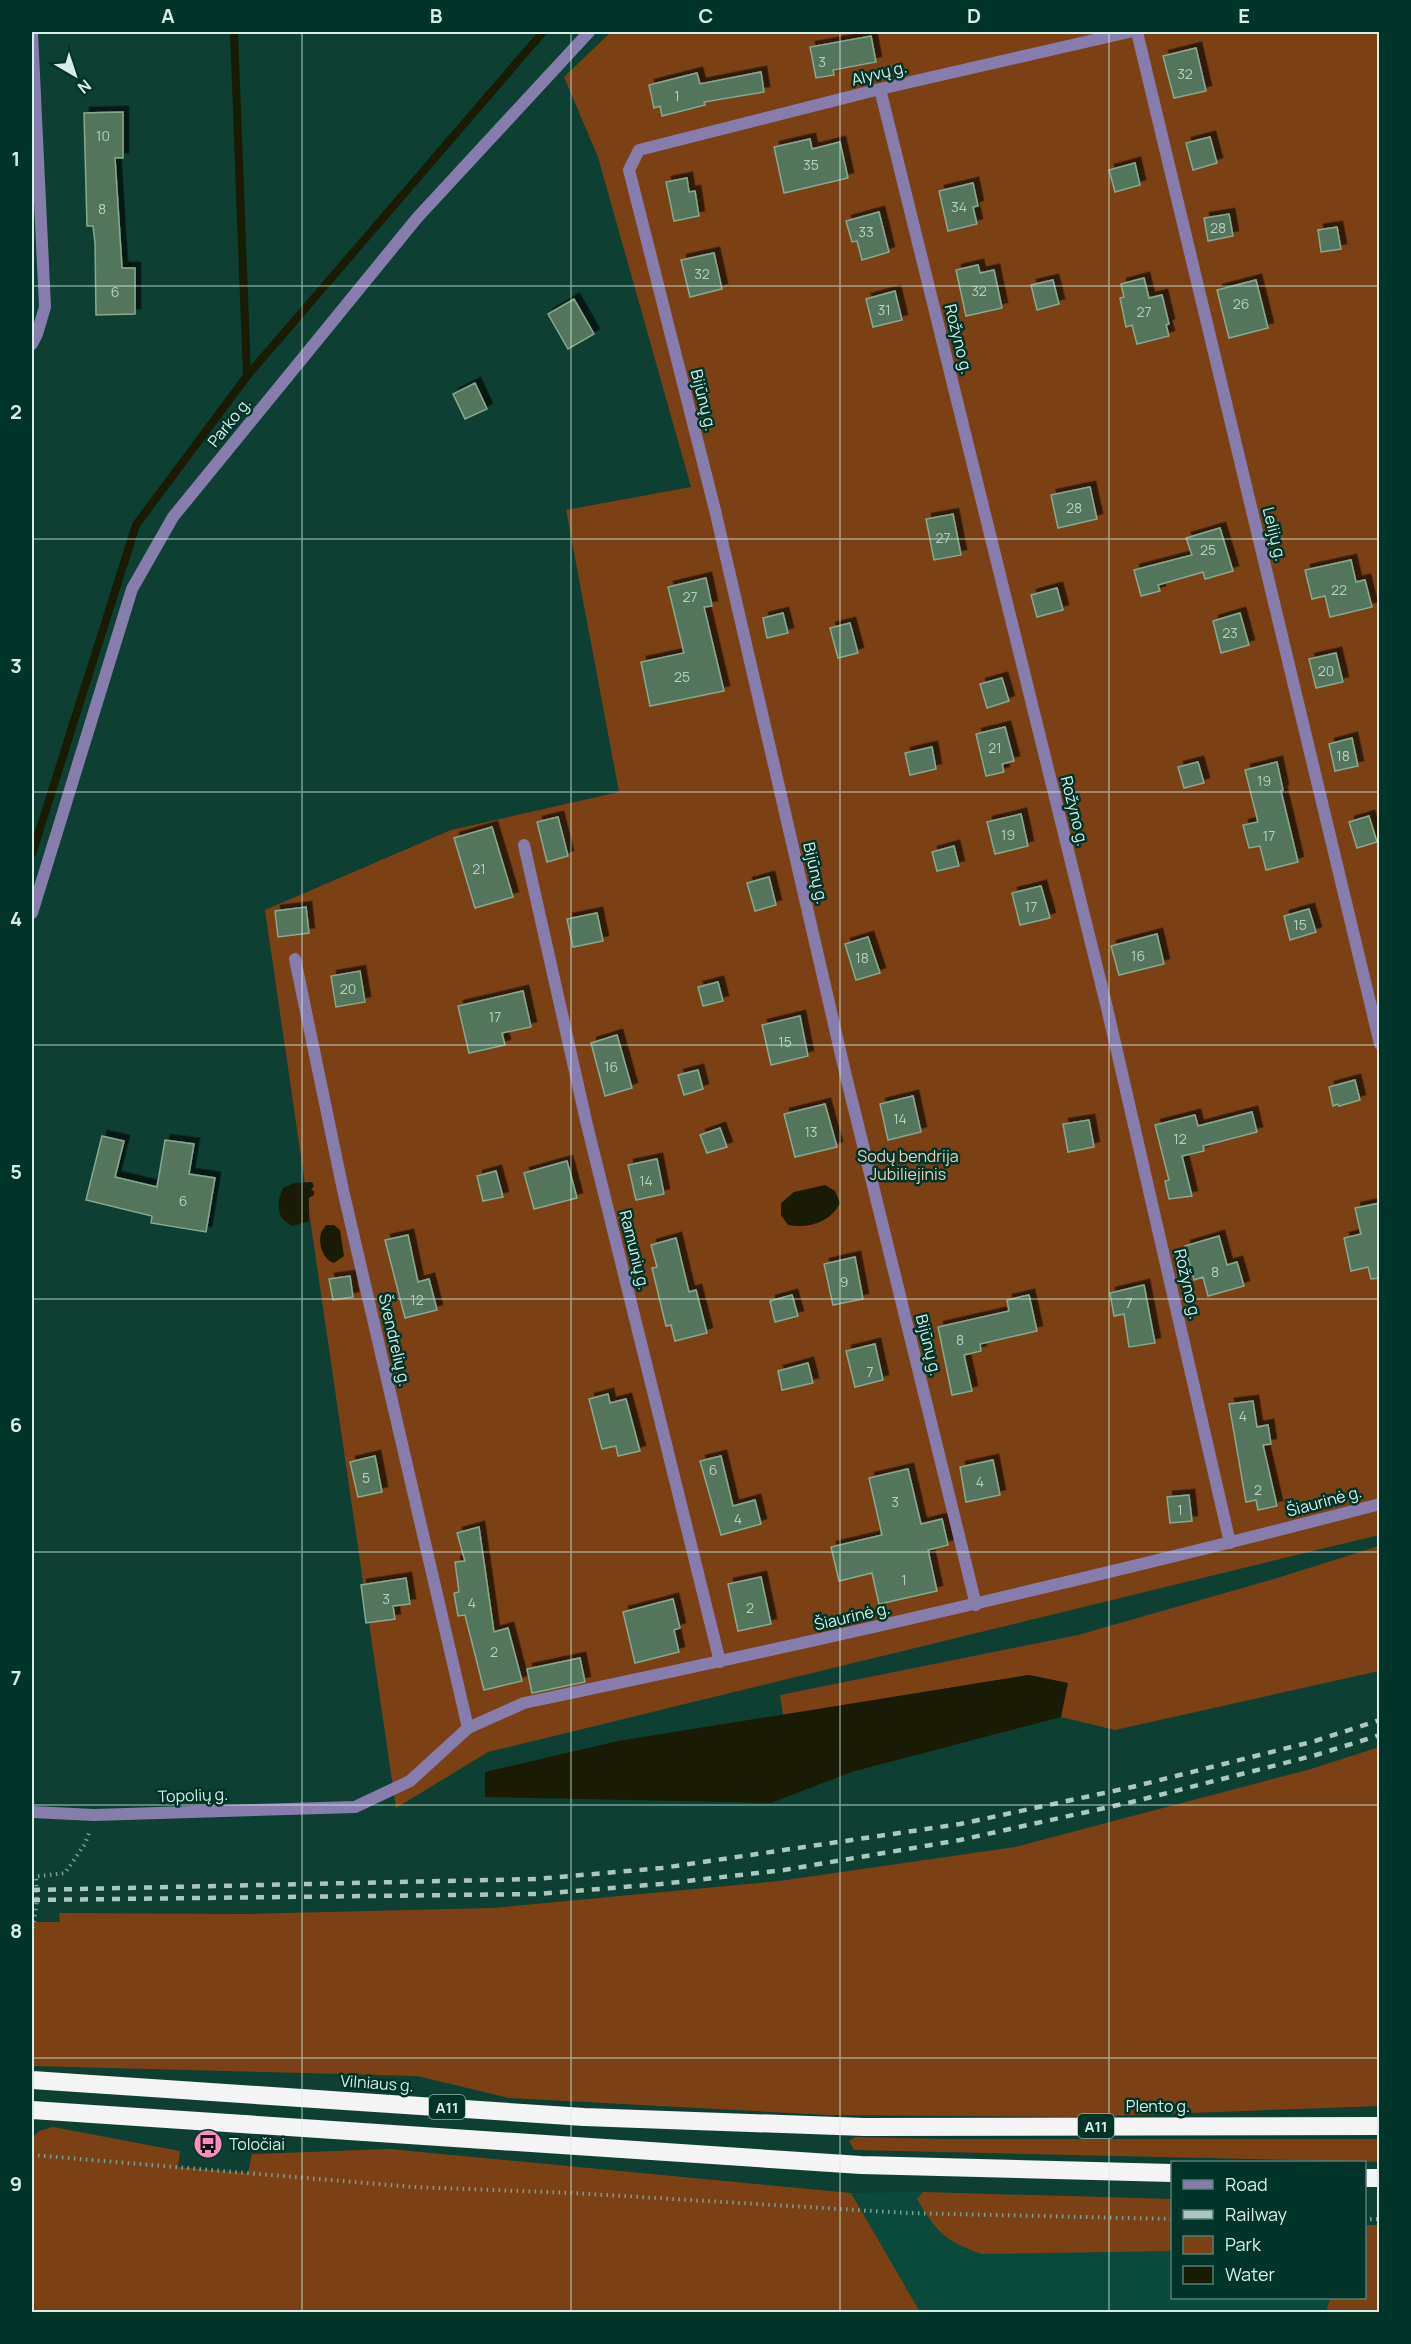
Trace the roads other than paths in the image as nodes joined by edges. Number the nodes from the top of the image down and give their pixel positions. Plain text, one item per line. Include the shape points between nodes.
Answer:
1 (589, 32) edge
2 (1128, 32) edge
3 (1137, 32) edge
4 (32, 33) edge
5 (880, 89) junction
6 (639, 150) joint
7 (32, 344) edge
8 (524, 845) dead end
9 (32, 913) edge
10 (295, 959) dead end
11 (1380, 1044) edge
12 (1380, 1504) edge
13 (1230, 1543) junction
14 (976, 1605) junction
15 (720, 1662) junction
16 (468, 1728) junction
17 (355, 1807) joint
18 (32, 1812) edge
19 (32, 2080) edge
20 (32, 2110) edge
21 (1380, 2126) edge
22 (864, 2127) joint
23 (1171, 2173) edge

1 - 9 street, Parko g. via 417,218 172,518 132,588
2 - 5 street, Alyvų g.
3 - 11 street, Lelijų g.
4 - 7 street via 45,307
5 - 6 street, Alyvų g.
5 - 13 street, Rožyno g. via 1107,1008
6 - 14 street, Bijūnų g. via 630,170
8 - 15 street, Ramunių g. via 589,1136
10 - 16 street, Švendrelių g. via 346,1201
12 - 13 street, Šiaurinė g.
13 - 14 street, Šiaurinė g.
14 - 15 street, Šiaurinė g.
15 - 16 street, Šiaurinė g. via 524,1703
16 - 17 street, Šiaurinė g. via 411,1781
17 - 18 street, Topolių g. via 94,1815
19 - 22 highway, Vilniaus g. / A11 via 584,2117
20 - 23 highway, A11 via 861,2165
21 - 22 highway, Plento g. / A11

